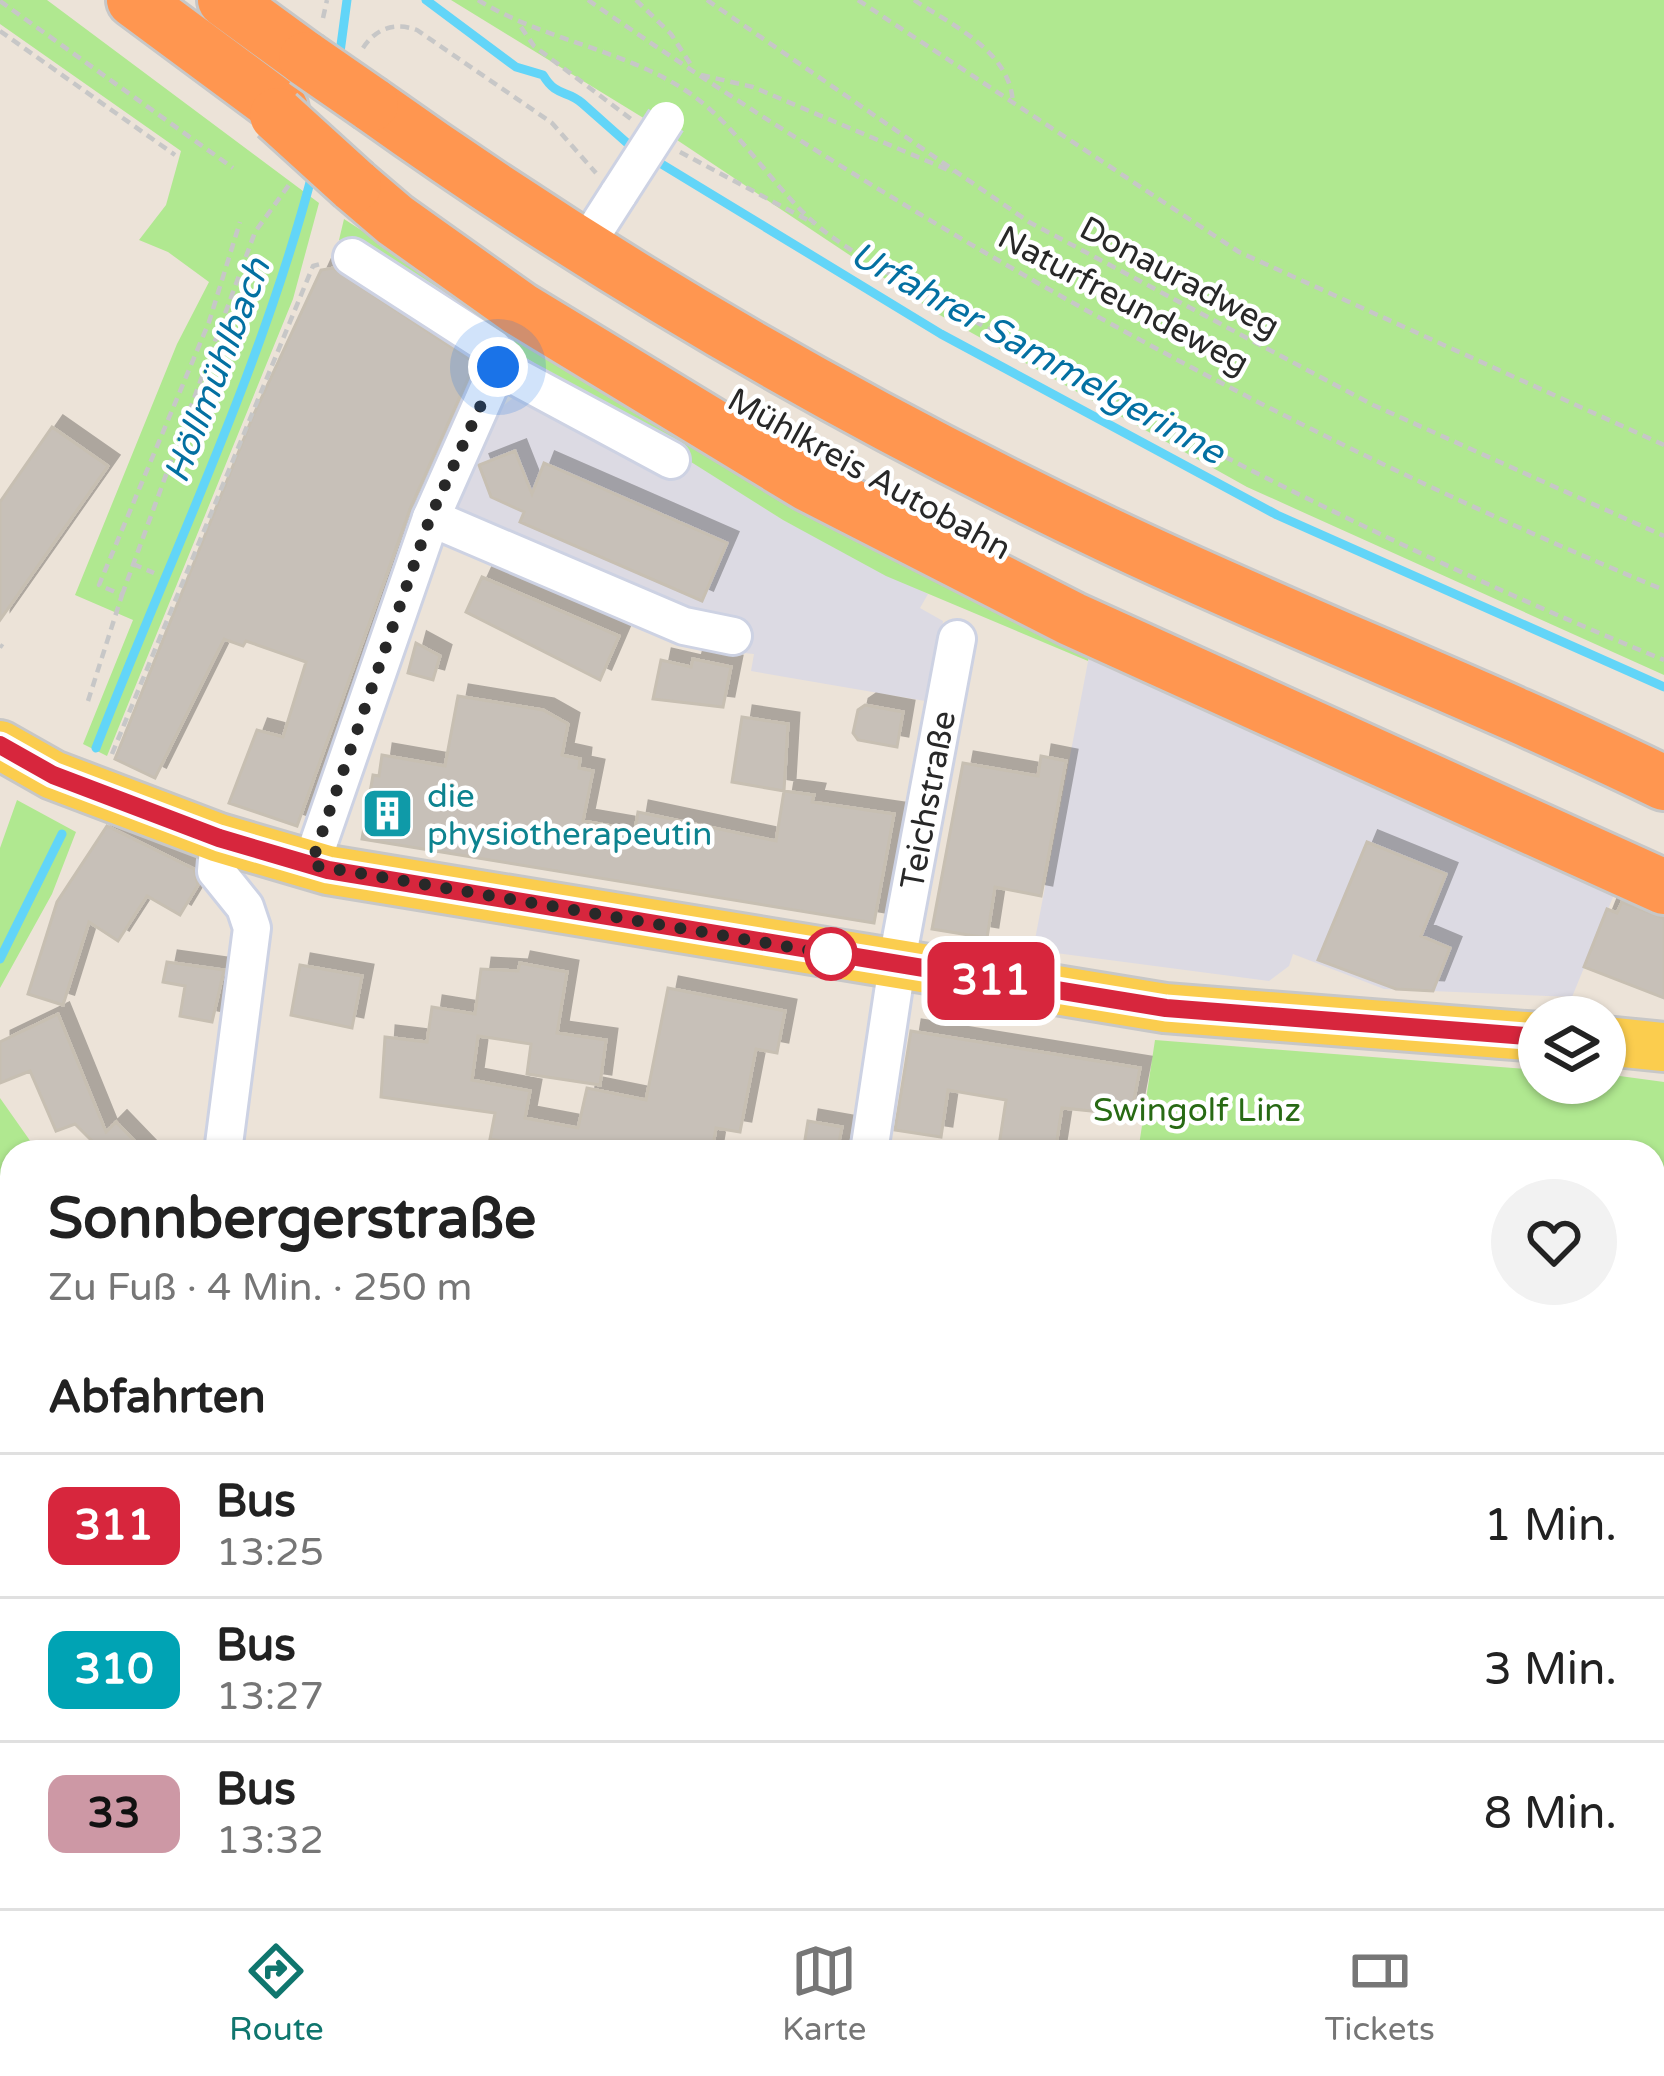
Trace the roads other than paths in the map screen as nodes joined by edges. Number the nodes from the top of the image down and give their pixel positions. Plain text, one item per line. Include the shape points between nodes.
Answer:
1 (134, 0) edge
2 (225, 0) edge
3 (659, 131) road end
4 (354, 173) junction
5 (585, 246) junction
6 (352, 257) road end
7 (498, 367) junction
8 (671, 460) dead end
9 (430, 518) junction
10 (733, 636) dead end
11 (957, 639) dead end
12 (1548, 731) junction
13 (0, 745) edge
14 (1664, 758) edge
15 (1664, 783) edge
16 (219, 838) junction
17 (1664, 844) edge
18 (311, 865) junction
19 (1664, 887) edge
20 (899, 964) junction
21 (1518, 1035) edge
22 (1626, 1043) edge
23 (1664, 1047) edge
24 (225, 1140) edge
25 (870, 1140) edge

1 - 4 highway, Mühlkreis Autobahn via 234,76 284,128
2 - 5 highway, Mühlkreis Autobahn, bridge via 314,43 370,104
3 - 5 street, bridge
4 - 17 highway, Mühlkreis Autobahn via 658,356 989,539
4 - 19 highway via 520,309 808,484 1072,619
5 - 12 highway, Mühlkreis Autobahn via 986,475
6 - 7 street via 493,349
7 - 8 street
7 - 9 street
9 - 10 street via 684,626
9 - 18 street
11 - 20 street, Teichstraße
12 - 14 highway
12 - 15 highway, Mühlkreis Autobahn
13 - 16 main road via 53,775
16 - 18 main road
16 - 24 street via 216,871 252,928
18 - 20 main road
20 - 21 main road via 1166,1008
20 - 25 street, Teichstraße
22 - 23 main road

